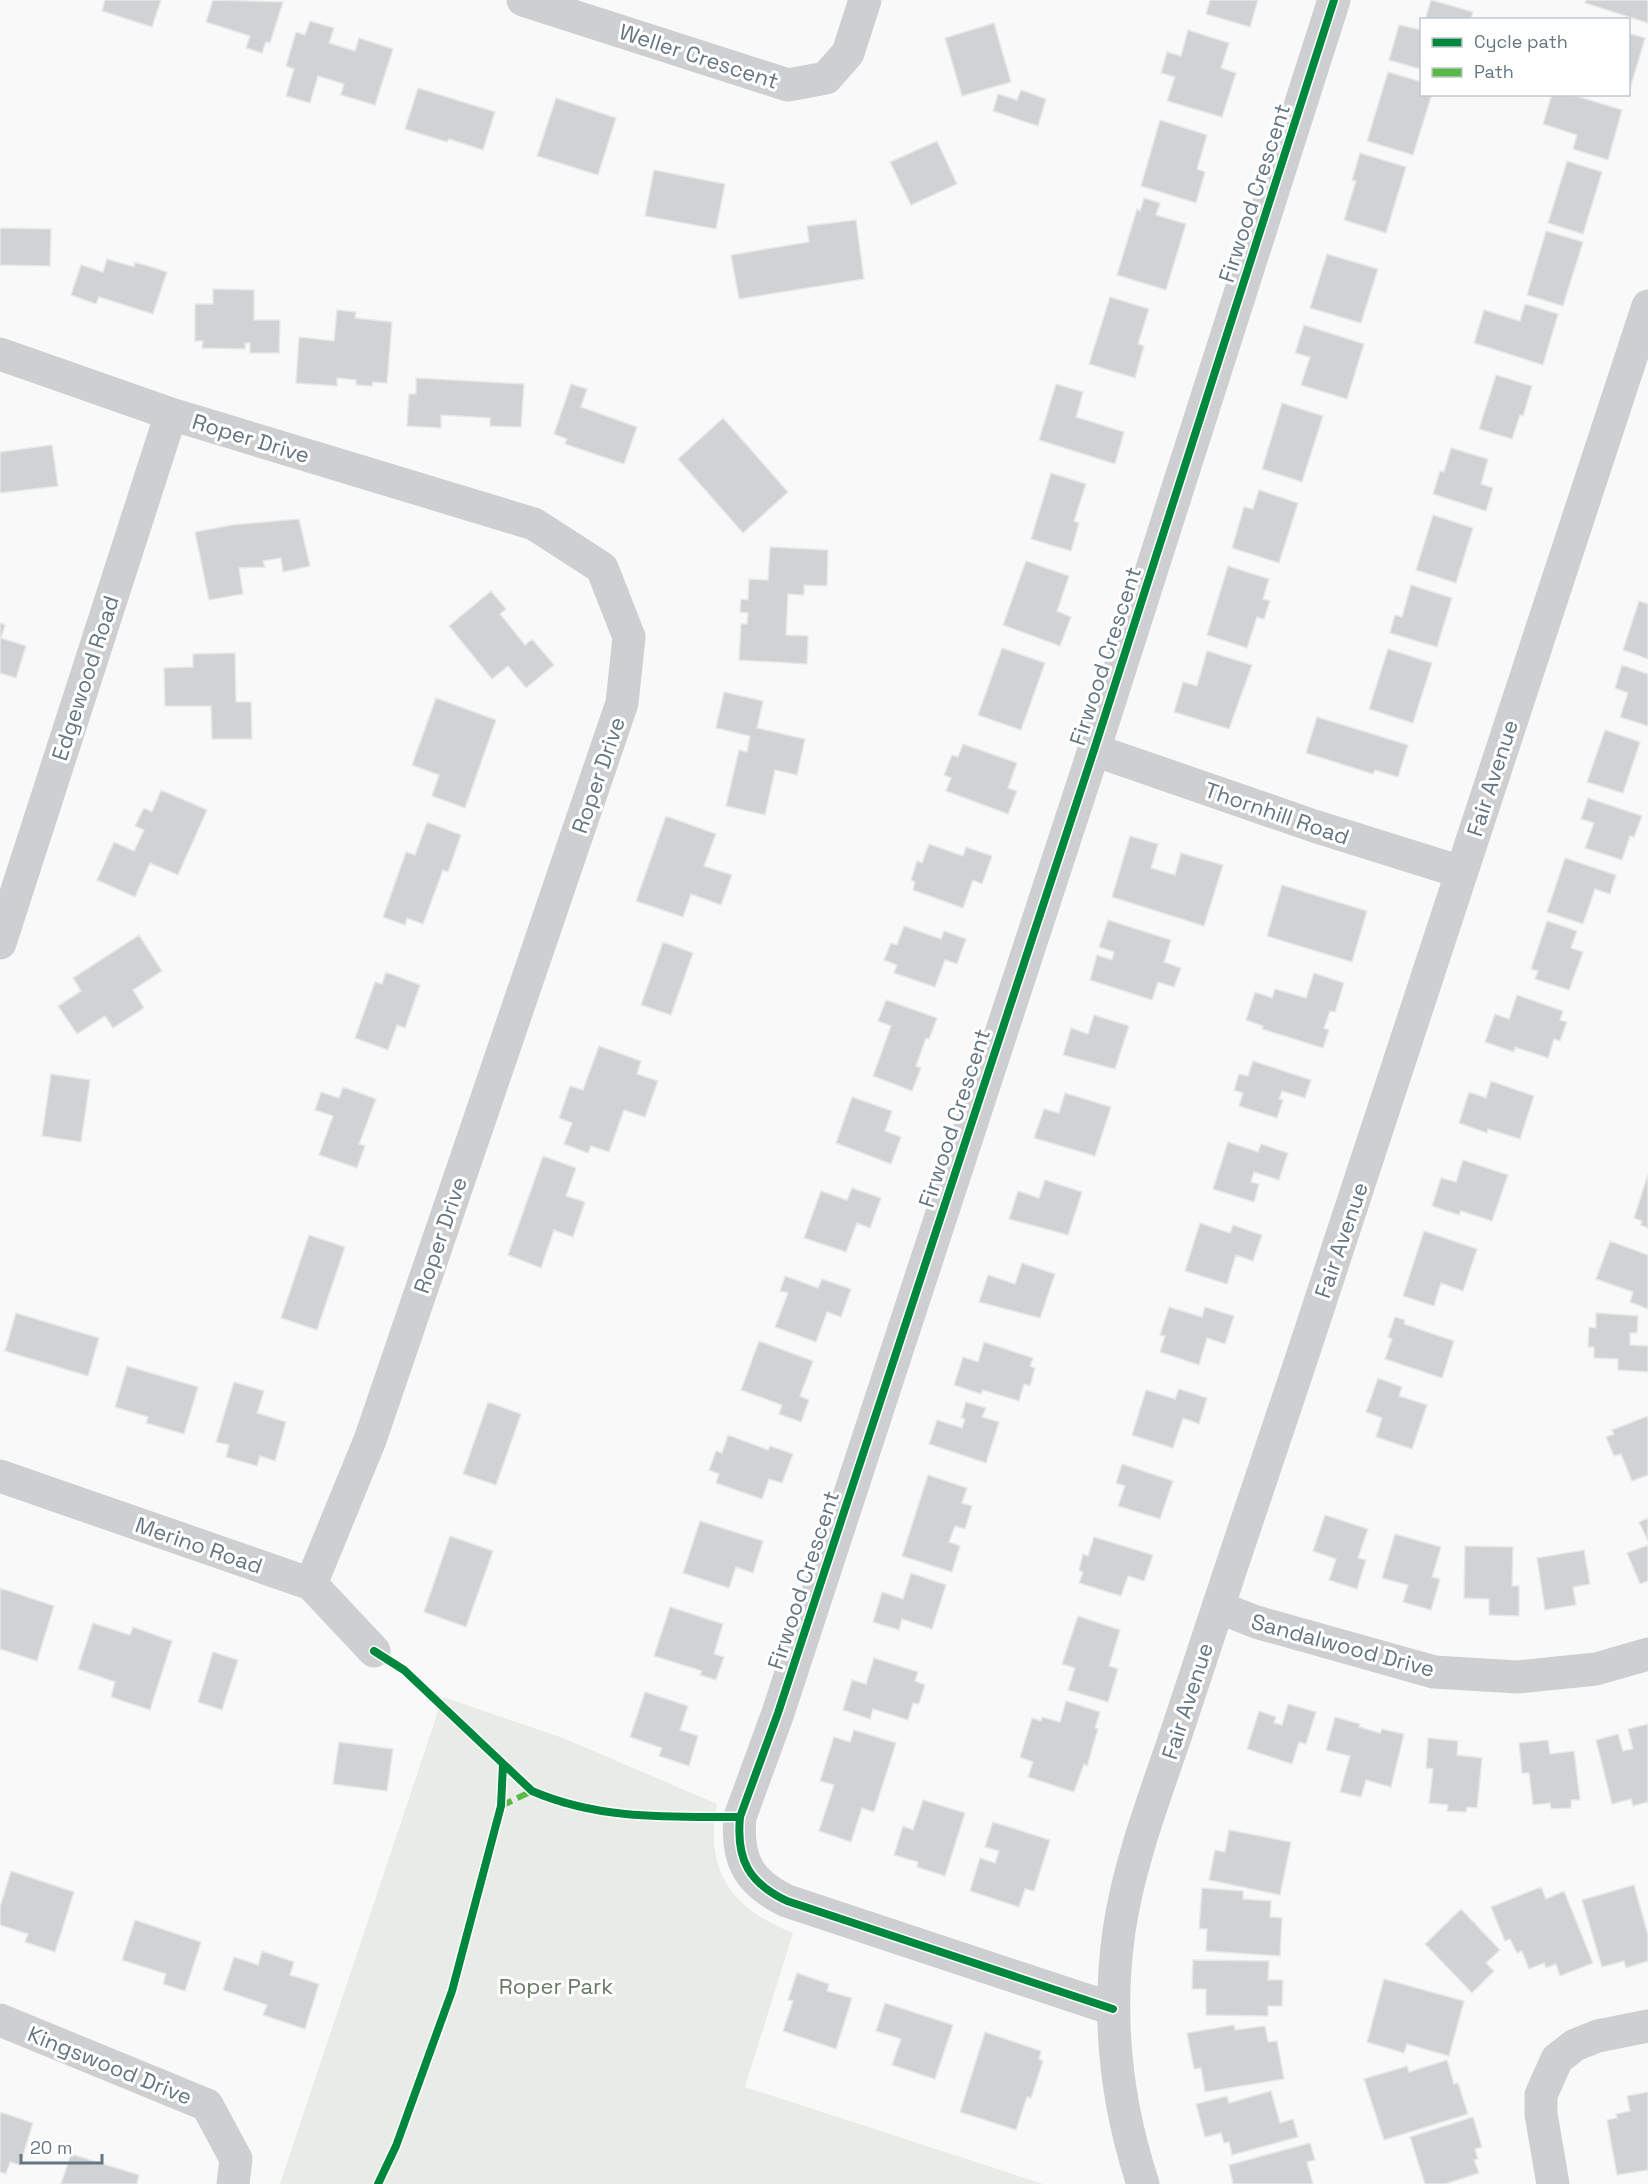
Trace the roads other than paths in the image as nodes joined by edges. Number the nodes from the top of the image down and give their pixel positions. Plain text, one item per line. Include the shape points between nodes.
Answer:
1 (522, 0) edge
2 (865, 0) edge
3 (1334, 0) edge
4 (1648, 306) edge
5 (0, 354) edge
6 (171, 414) junction
7 (1094, 750) junction
8 (1461, 872) junction
9 (0, 943) edge
10 (0, 1476) edge
11 (311, 1584) junction
12 (1218, 1607) junction
13 (374, 1651) dead end
14 (1648, 1654) edge
15 (1113, 2009) junction
16 (0, 2020) edge
17 (1648, 2026) edge
18 (232, 2184) edge
19 (1143, 2184) edge
20 (1553, 2184) edge

1 - 2 street, Weller Crescent via 788,85 826,78 848,54
3 - 7 street, Firwood Crescent
4 - 8 street, Fair Avenue
5 - 6 street, Roper Drive
6 - 9 street, Edgewood Road
6 - 11 street, Roper Drive via 534,524 602,568 629,637 622,704 370,1440
7 - 8 street, Thornhill Road
7 - 15 street, Firwood Crescent via 778,1713 740,1817 738,1835 750,1873 765,1889 787,1901
8 - 12 street, Fair Avenue via 1426,989
10 - 11 street, Merino Road
11 - 13 street, Merino Road
12 - 14 street, Sandalwood Drive via 1256,1623 1434,1672 1517,1677 1596,1669
12 - 15 street, Fair Avenue via 1131,1876 1119,1935
15 - 19 street, Fair Avenue via 1121,2099
16 - 18 street, Kingswood Drive via 207,2105 236,2159
17 - 20 street via 1575,2044 1557,2060 1541,2095

